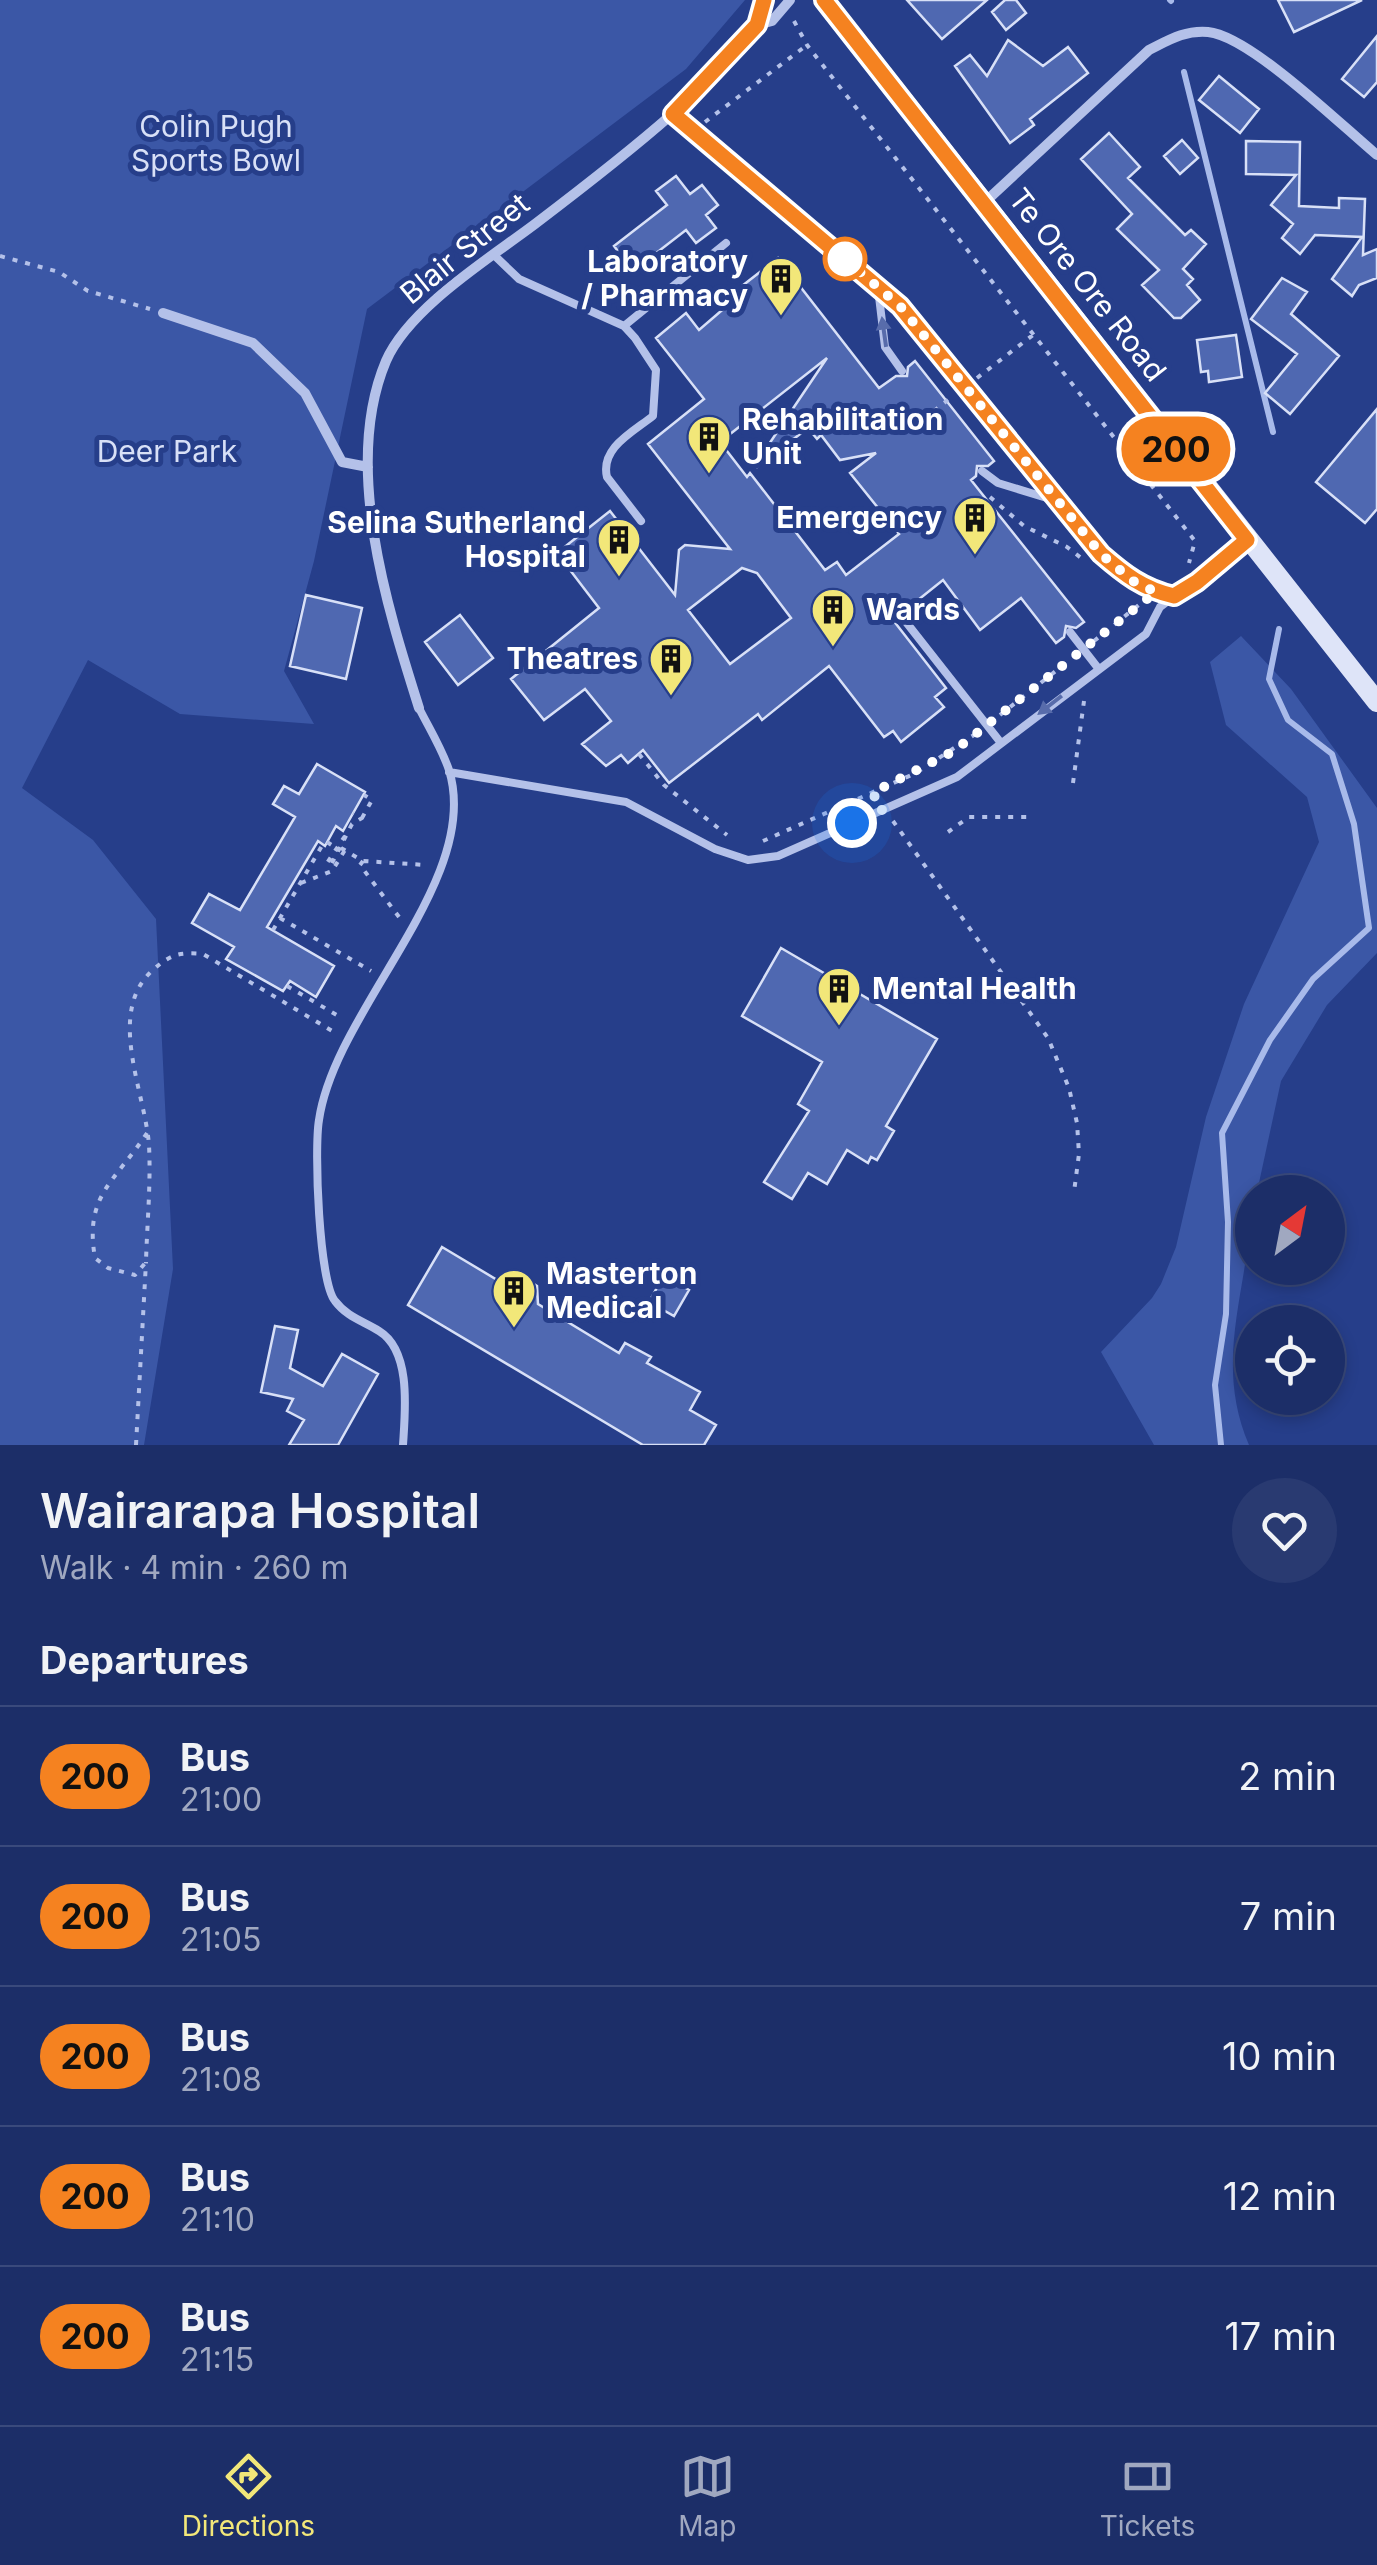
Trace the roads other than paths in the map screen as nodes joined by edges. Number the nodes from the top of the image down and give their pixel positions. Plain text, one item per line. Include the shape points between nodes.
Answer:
1 (764, 0) edge
2 (790, 0) edge
3 (824, 0) edge
4 (757, 25) junction
5 (673, 114) junction
6 (1377, 155) edge
7 (985, 202) junction
8 (726, 243) dead end
9 (494, 255) junction
10 (878, 288) junction
11 (163, 313) road end
12 (624, 326) junction
13 (902, 372) dead end
14 (368, 467) junction
15 (982, 471) dead end
16 (1060, 502) junction
17 (642, 521) dead end
18 (1247, 540) junction
19 (1174, 596) junction
20 (906, 622) dead end
21 (1070, 632) dead end
22 (1098, 668) junction
23 (1377, 702) edge
24 (419, 708) joint
25 (1001, 743) junction
26 (450, 772) junction
27 (403, 1445) edge

1 - 4 street, Blair Street
2 - 4 street, Blair Street via 772,21
3 - 7 main road, Te Ore Ore Road
4 - 5 street, Blair Street
5 - 9 street, Blair Street
5 - 10 lane
6 - 7 street via 1247,47 1212,32 1182,33 1149,50
7 - 18 main road, Te Ore Ore Road
8 - 12 lane
9 - 12 lane via 519,279
9 - 14 street, Blair Street via 396,342 379,382
13 -> 10 lane via 885,347
10 - 16 lane via 900,306
11 - 14 street via 254,343 305,393 342,462
12 - 17 lane via 648,354 657,383 652,416 612,450 605,468
14 - 24 street, Blair Street via 379,577
15 - 16 lane via 998,483
16 - 19 lane via 1101,554 1133,581
18 - 19 lane
18 - 23 main road, Te Ore Ore Road
19 - 22 lane via 1160,606 1146,634
20 - 25 lane
21 - 22 lane
22 -> 25 lane
24 - 26 lane
25 - 26 lane via 958,777 778,856 748,860 626,802
26 - 27 lane via 452,818 443,869 347,1039 318,1123 332,1298 350,1317 383,1333 398,1356 406,1404

